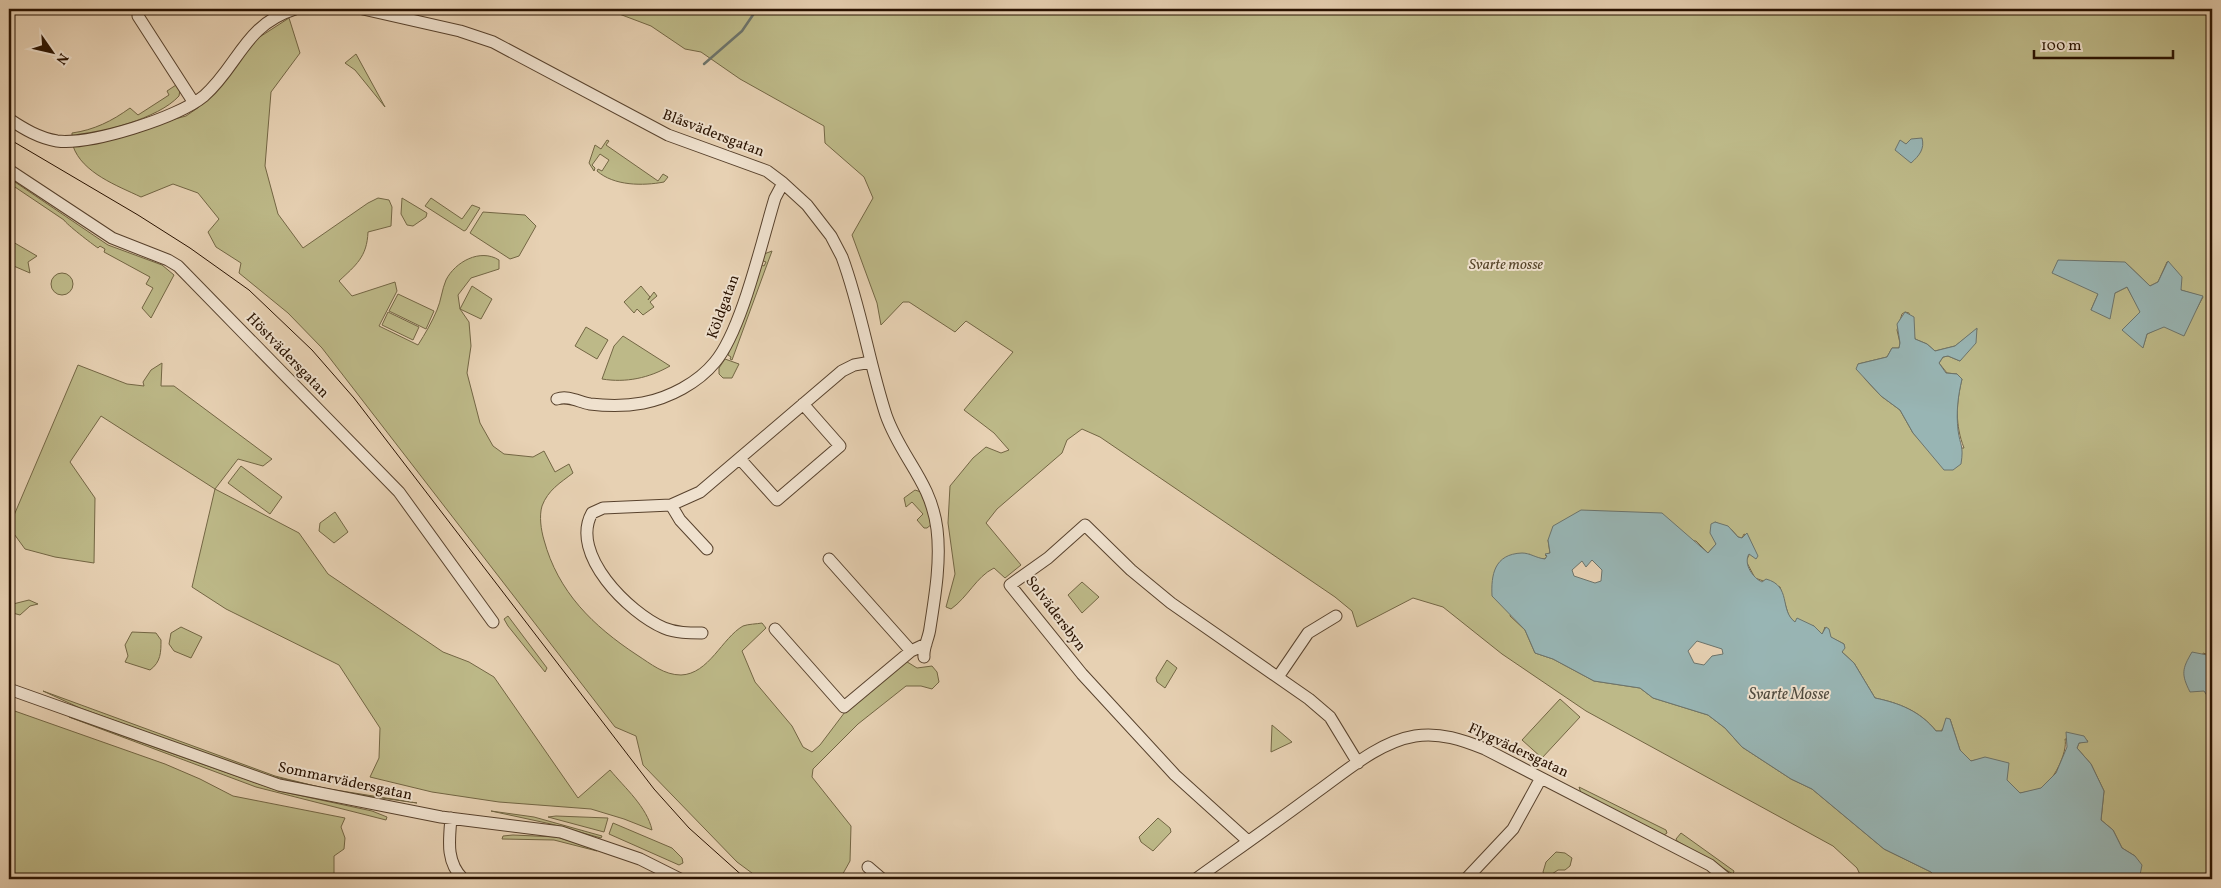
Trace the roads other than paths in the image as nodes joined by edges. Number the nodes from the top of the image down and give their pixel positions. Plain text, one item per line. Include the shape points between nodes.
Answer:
1 (295, 9) edge
2 (363, 9) edge
3 (138, 16) dead end
4 (194, 102) junction
5 (9, 120) edge
6 (9, 170) edge
7 (784, 183) junction
8 (871, 362) junction
9 (557, 398) dead end
10 (803, 404) junction
11 (740, 459) junction
12 (671, 505) junction
13 (707, 549) dead end
14 (829, 559) dead end
15 (1336, 616) dead end
16 (493, 622) dead end
17 (775, 629) dead end
18 (702, 633) dead end
19 (926, 644) junction
20 (911, 651) junction
21 (924, 657) dead end
22 (1278, 677) junction
23 (9, 689) edge
24 (1358, 763) junction
25 (1541, 778) junction
26 (451, 818) junction
27 (1248, 842) junction
28 (868, 867) dead end
29 (464, 879) edge
30 (680, 879) edge
31 (882, 879) edge
32 (1196, 879) edge
33 (1466, 879) edge
34 (1727, 879) edge

1 - 4 street via 273,18 248,38 209,90
2 - 7 street, Blåsvädersgatan via 452,28 493,42 660,131 767,171
3 - 4 street
4 - 5 street via 167,116 128,129 70,141 42,137
6 - 16 street, Höstvädersgatan via 112,238 178,266 399,492
7 - 8 street, Blåsvädersgatan via 807,205 842,257
7 - 9 street, Köldgatan via 775,198 730,337 712,366 686,386 645,403 609,405
8 - 10 street via 848,367
8 - 19 street, Blåsvädersgatan via 887,417 923,481 936,521 937,567
10 - 11 street
10 - 11 street via 840,446 777,500
11 - 12 street via 700,492
12 - 13 street via 680,520
12 - 18 street via 604,508 592,513 588,520 588,540 597,567 630,606 664,628
14 - 20 street
15 - 22 street via 1308,633
17 - 20 street via 844,707
19 - 20 street
19 - 21 street, Blåsvädersgatan
22 - 24 street, Solvädersbyn via 1330,717
22 - 27 street, Solvädersbyn via 1170,603 1085,525 1048,558 1010,585 1082,674 1175,776
23 - 26 street, Sommarvädersgatan via 279,785
24 - 25 street, Flygvädersgatan via 1402,738 1446,736 1479,746
24 - 27 street, Flygvädersgatan
25 - 33 street via 1513,829
25 - 34 street, Flygvädersgatan via 1710,865
26 - 29 street via 449,848 453,866
26 - 30 street, Sommarvädersgatan via 561,832 640,859
27 - 32 street, Flygvädersgatan
28 - 31 street

